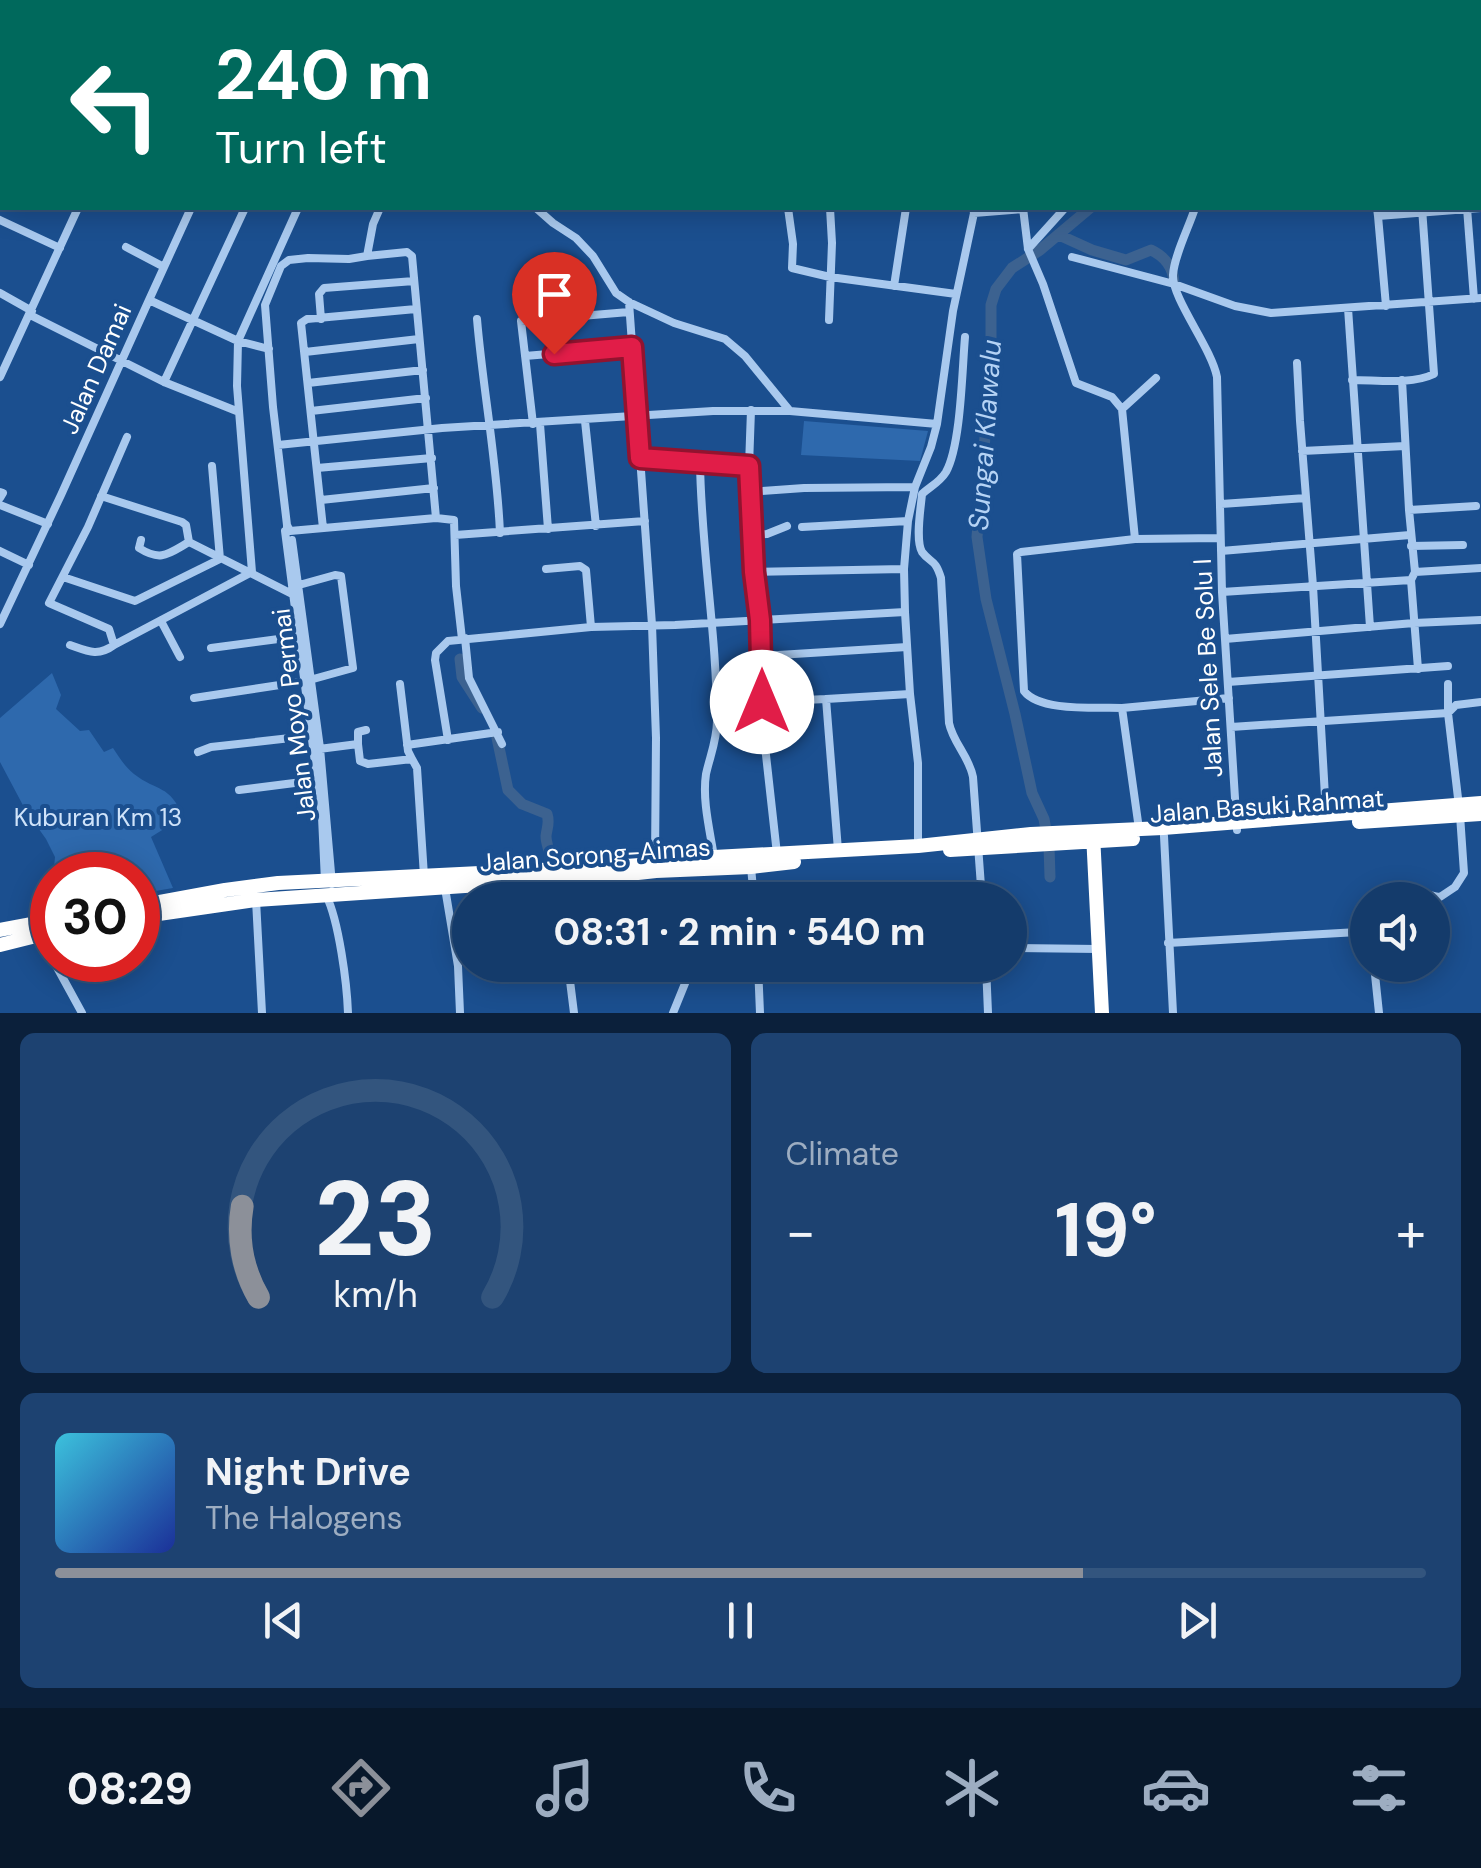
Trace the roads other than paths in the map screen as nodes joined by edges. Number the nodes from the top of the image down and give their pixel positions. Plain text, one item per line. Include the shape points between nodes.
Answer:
1 (77, 210) edge
2 (190, 210) edge
3 (244, 210) edge
4 (297, 210) edge
5 (379, 210) edge
6 (538, 210) edge
7 (788, 210) edge
8 (830, 210) edge
9 (906, 210) edge
10 (974, 210) edge
11 (1023, 210) edge
12 (1063, 210) edge
13 (1194, 210) edge
14 (1422, 210) edge
15 (1466, 210) edge
16 (1378, 212) edge
17 (0, 220) edge
18 (126, 247) dead end
19 (60, 248) junction
20 (1029, 253) junction
21 (367, 256) junction
22 (1072, 257) dead end
23 (280, 260) junction
24 (164, 267) junction
25 (830, 277) junction
26 (414, 281) junction
27 (1174, 284) junction
28 (894, 286) junction
29 (0, 293) edge
30 (956, 294) junction
31 (1477, 299) edge
32 (149, 300) junction
33 (1430, 302) junction
34 (1386, 306) junction
35 (629, 307) junction
36 (1348, 308) junction
37 (416, 309) junction
38 (31, 313) junction
39 (321, 318) junction
40 (476, 319) dead end
41 (193, 320) junction
42 (829, 320) dead end
43 (965, 337) dead end
44 (419, 339) junction
45 (238, 340) junction
46 (632, 347) junction
47 (268, 350) junction
48 (305, 352) junction
49 (525, 356) junction
50 (122, 362) junction
51 (1298, 362) dead end
52 (423, 370) junction
53 (0, 377) edge
54 (1156, 378) dead end
55 (1352, 380) junction
56 (1402, 380) junction
57 (164, 382) junction
58 (308, 382) junction
59 (426, 398) junction
60 (1122, 409) junction
61 (751, 410) junction
62 (311, 411) junction
63 (790, 411) junction
64 (239, 412) junction
65 (637, 417) junction
66 (585, 421) junction
67 (536, 424) junction
68 (936, 424) junction
69 (489, 427) junction
70 (429, 430) junction
71 (126, 438) dead end
72 (314, 440) junction
73 (278, 445) junction
74 (1405, 446) junction
75 (1358, 449) junction
76 (1302, 450) junction
77 (432, 458) junction
78 (640, 458) junction
79 (700, 462) junction
80 (212, 466) dead end
81 (749, 466) junction
82 (318, 468) junction
83 (914, 487) junction
84 (434, 488) junction
85 (750, 492) junction
86 (101, 496) junction
87 (0, 498) edge
88 (1306, 498) junction
89 (320, 500) junction
90 (1221, 504) junction
91 (1476, 506) dead end
92 (1409, 510) junction
93 (436, 518) junction
94 (644, 521) junction
95 (908, 521) junction
96 (48, 524) junction
97 (596, 526) junction
98 (787, 526) dead end
99 (802, 527) dead end
100 (323, 528) junction
101 (288, 529) junction
102 (548, 529) junction
103 (500, 533) junction
104 (455, 535) junction
105 (753, 535) junction
106 (1220, 538) junction
107 (1364, 538) junction
108 (1135, 539) junction
109 (140, 540) dead end
110 (1410, 540) junction
111 (189, 542) junction
112 (1310, 542) junction
113 (1463, 545) dead end
114 (1222, 551) junction
115 (0, 552) edge
116 (221, 557) junction
117 (29, 565) junction
118 (546, 568) dead end
119 (1481, 568) edge
120 (904, 569) junction
121 (252, 572) junction
122 (754, 572) junction
123 (1413, 576) junction
124 (62, 577) junction
125 (1368, 584) junction
126 (1314, 586) junction
127 (297, 592) junction
128 (1222, 592) junction
129 (4, 606) edge
130 (906, 612) junction
131 (760, 620) junction
132 (1481, 620) edge
133 (161, 622) junction
134 (712, 623) junction
135 (1414, 623) junction
136 (0, 624) edge
137 (652, 625) junction
138 (591, 627) junction
139 (1370, 627) junction
140 (1316, 631) junction
141 (302, 636) junction
142 (464, 639) junction
143 (1225, 639) junction
144 (70, 644) dead end
145 (114, 645) junction
146 (907, 647) junction
147 (211, 648) dead end
148 (180, 656) dead end
149 (762, 656) junction
150 (1448, 666) dead end
151 (1418, 669) junction
152 (1318, 676) junction
153 (308, 680) junction
154 (1228, 682) junction
155 (400, 684) dead end
156 (1448, 684) dead end
157 (910, 694) junction
158 (194, 698) dead end
159 (1229, 698) junction
160 (826, 699) junction
161 (762, 702) junction
162 (1481, 702) edge
163 (1122, 708) junction
164 (1448, 712) junction
165 (1320, 722) junction
166 (1231, 728) junction
167 (366, 730) dead end
168 (495, 733) junction
169 (316, 736) junction
170 (448, 740) junction
171 (358, 744) junction
172 (407, 744) junction
173 (502, 744) dead end
174 (317, 749) junction
175 (198, 752) dead end
176 (412, 760) junction
177 (318, 780) junction
178 (239, 790) dead end
179 (1481, 803) edge
180 (1460, 810) junction
181 (1326, 814) junction
182 (1481, 814) edge
183 (1237, 826) junction
184 (1138, 829) junction
185 (1093, 836) junction
186 (1164, 836) junction
187 (1057, 838) joint
188 (978, 843) junction
189 (918, 846) junction
190 (838, 850) junction
191 (776, 854) junction
192 (714, 857) junction
193 (752, 866) junction
194 (658, 872) junction
195 (424, 876) junction
196 (556, 882) edge
197 (660, 882) edge
198 (753, 882) edge
199 (981, 882) edge
200 (445, 888) junction
201 (452, 888) edge
202 (329, 890) junction
203 (278, 891) junction
204 (1450, 892) edge
205 (256, 900) junction
206 (182, 903) junction
207 (160, 904) edge
208 (160, 910) edge
209 (30, 924) edge
210 (0, 930) edge
211 (1350, 932) edge
212 (30, 937) edge
213 (1168, 943) junction
214 (0, 945) edge
215 (1027, 949) edge
216 (1098, 949) junction
217 (65, 982) edge
218 (570, 982) edge
219 (686, 982) edge
220 (759, 982) edge
221 (987, 982) edge
222 (1376, 982) edge
223 (82, 1013) edge
224 (262, 1013) edge
225 (348, 1013) edge
226 (460, 1013) edge
227 (574, 1013) edge
228 (674, 1013) edge
229 (760, 1013) edge
230 (988, 1013) edge
231 (1102, 1013) edge
232 (1173, 1013) edge
233 (1379, 1013) edge

1 - 19 street
2 - 24 street
3 - 41 street
4 - 23 street
5 - 21 street
6 - 35 street via 593,256
7 - 25 street via 791,267
8 - 25 street
9 - 28 street
10 - 30 street
11 - 20 street
12 - 20 street
13 - 27 street
14 - 16 street
14 - 33 street
15 - 31 street
16 - 34 street
17 - 19 street
18 - 24 street
19 - 38 street
20 - 60 street via 1076,383 1112,397
21 - 23 street
21 - 26 street via 409,253
22 - 27 street
23 - 45 street
23 - 47 street via 266,305
24 - 32 street
25 - 28 street
25 - 42 street
26 - 37 street
26 - 39 street via 324,288
27 - 36 street via 1271,314
27 - 90 street, Jalan Sele Be Solu I via 1215,366
28 - 30 street
29 - 38 street
30 - 68 street
31 - 33 street
32 - 41 street, Jalan Damai
32 - 50 street, Jalan Damai
33 - 34 street
33 - 56 street via 1434,374
34 - 36 street
35 - 46 street
35 - 49 street via 521,321
35 - 63 street via 724,339
36 - 55 street
37 - 39 street
37 - 44 street
38 - 50 street
38 - 53 street
39 - 48 street via 301,324
40 - 69 street
41 - 45 street, Jalan Damai
41 - 57 street
43 - 188 street via 954,446 946,472 922,494 919,540 940,578 950,730 970,764
44 - 48 street
44 - 52 street
45 - 47 street, Jalan Damai
45 - 64 street
46 - 49 street
46 - 65 street
47 - 73 street
48 - 58 street
49 - 67 street
50 - 57 street
50 - 96 street, Jalan Damai
51 - 76 street
52 - 58 street
52 - 59 street
54 - 60 street
55 - 56 street
55 - 75 street
56 - 74 street
57 - 64 street
58 - 62 street
59 - 62 street
59 - 70 street
60 - 108 street
61 - 63 street
61 - 65 street
61 - 81 street
62 - 72 street
63 - 68 street
64 - 121 street
65 - 66 street
65 - 78 street
66 - 67 street
66 - 97 street
67 - 69 street
67 - 102 street
68 - 83 street
69 - 70 street
69 - 103 street
70 - 72 street
70 - 77 street
71 - 86 street
72 - 73 street
72 - 82 street
73 - 101 street
74 - 75 street
74 - 92 street
75 - 76 street
75 - 107 street
76 - 88 street
77 - 82 street
77 - 84 street
78 - 79 street
78 - 94 street
79 - 81 street
79 - 134 street
80 - 116 street
81 - 85 street
82 - 89 street
83 - 85 street
83 - 95 street
84 - 89 street
84 - 93 street
85 - 105 street
86 - 111 street via 182,522
86 - 124 street
87 - 96 street
88 - 90 street
88 - 112 street
89 - 100 street
90 - 106 street, Jalan Sele Be Solu I
91 - 92 street
92 - 110 street
93 - 100 street
93 - 104 street via 454,520
94 - 97 street
94 - 137 street
95 - 99 street
95 - 120 street
96 - 117 street, Jalan Damai
97 - 102 street
98 - 105 street
100 - 101 street
101 - 127 street, Jalan Moyo Permai
102 - 103 street
103 - 104 street
104 - 142 street
105 - 122 street
106 - 108 street
106 - 114 street, Jalan Sele Be Solu I
107 - 110 street
107 - 112 street
107 - 125 street
108 - 163 street via 1017,557 1026,696 1044,704
109 - 111 street via 139,548 160,557
110 - 113 street
110 - 123 street
111 - 116 street
112 - 114 street
112 - 126 street
114 - 128 street, Jalan Sele Be Solu I
115 - 117 street
116 - 121 street
116 - 124 street via 134,601
117 - 129 street, Jalan Damai
118 - 138 street via 586,570
119 - 123 street
120 - 122 street
120 - 130 street
121 - 127 street
121 - 133 street
122 - 131 street
123 - 125 street
123 - 135 street
124 - 145 street via 48,603 109,629
125 - 126 street
125 - 139 street
126 - 128 street
126 - 140 street
127 - 141 street, Jalan Moyo Permai
127 - 153 street via 339,575 343,584 353,668
128 - 143 street, Jalan Sele Be Solu I
129 - 136 street, Jalan Damai
130 - 131 street
130 - 146 street
131 - 134 street
131 - 149 street
132 - 135 street
133 - 145 street
133 - 148 street
134 - 137 street
134 - 192 street via 717,725 706,792
135 - 139 street
135 - 151 street
137 - 138 street
137 - 194 street
138 - 142 street
139 - 140 street
140 - 143 street
140 - 152 street
141 - 147 street
141 - 153 street, Jalan Moyo Permai
142 - 168 street via 469,678
142 - 170 street via 448,642 434,660
143 - 154 street, Jalan Sele Be Solu I
144 - 145 street via 96,653
146 - 149 street
146 - 157 street
149 - 161 street
150 - 151 street
151 - 152 street
152 - 154 street
152 - 165 street
153 - 158 street
153 - 169 street, Jalan Moyo Permai
154 - 159 street, Jalan Sele Be Solu I
155 - 172 street
156 - 164 street
157 - 160 street
157 - 189 street
159 - 163 street
159 - 166 street, Jalan Sele Be Solu I
160 - 161 street
160 - 190 street
161 - 191 street
162 - 164 street
163 - 184 street
164 - 165 street
164 - 180 street
165 - 166 street
165 - 181 street
166 - 183 street, Jalan Sele Be Solu I
167 - 171 street via 358,732
168 - 170 street
168 - 173 street
169 - 174 street, Jalan Moyo Permai
169 - 175 street
170 - 172 street
171 - 174 street
171 - 176 street via 365,764
172 - 176 street
174 - 177 street, Jalan Moyo Permai
174 - 202 street, Jalan Moyo Permai via 328,816
176 - 195 street
177 - 178 street
177 - 202 street, Jalan Moyo Permai
179 - 180 highway, Jalan Basuki Rahmat
180 - 181 highway, Jalan Basuki Rahmat
180 - 182 highway, Jalan Basuki Rahmat
180 - 183 highway, Jalan Basuki Rahmat
180 - 204 street via 1464,873
181 - 183 highway, Jalan Basuki Rahmat
183 - 184 highway, Jalan Basuki Rahmat
183 - 186 highway, Jalan Basuki Rahmat
184 - 185 highway, Jalan Basuki Rahmat
185 - 186 highway, Jalan Basuki Rahmat
185 - 187 highway, Jalan Basuki Rahmat
185 - 216 highway
186 - 213 street
187 - 188 highway, Jalan Sorong-Aimas
188 - 189 highway, Jalan Sorong-Aimas
188 - 193 highway, Jalan Sorong-Aimas
188 - 199 street
189 - 190 highway, Jalan Sorong-Aimas
190 - 191 highway, Jalan Sorong-Aimas
191 - 192 highway, Jalan Sorong-Aimas
192 - 194 highway, Jalan Sorong-Aimas
193 - 194 highway, Jalan Sorong-Aimas
193 - 198 street
194 - 195 highway, Jalan Sorong-Aimas
194 - 196 highway, Jalan Sorong-Aimas
194 - 197 street
195 - 202 highway, Jalan Sorong-Aimas
200 - 201 highway, Jalan Sorong-Aimas
200 - 202 highway, Jalan Sorong-Aimas
200 - 226 street
202 - 203 highway, Jalan Sorong-Aimas
202 - 225 street
203 - 205 highway, Jalan Sorong-Aimas
203 - 206 highway, Jalan Sorong-Aimas
205 - 206 highway, Jalan Sorong-Aimas
205 - 224 street
206 - 207 highway, Jalan Sorong-Aimas
206 - 208 highway, Jalan Sorong-Aimas
209 - 210 highway
211 - 213 street
212 - 214 highway
213 - 232 street
215 - 216 street
216 - 231 highway
217 - 223 street
218 - 227 street
219 - 228 street
220 - 229 street
221 - 230 street
222 - 233 street

